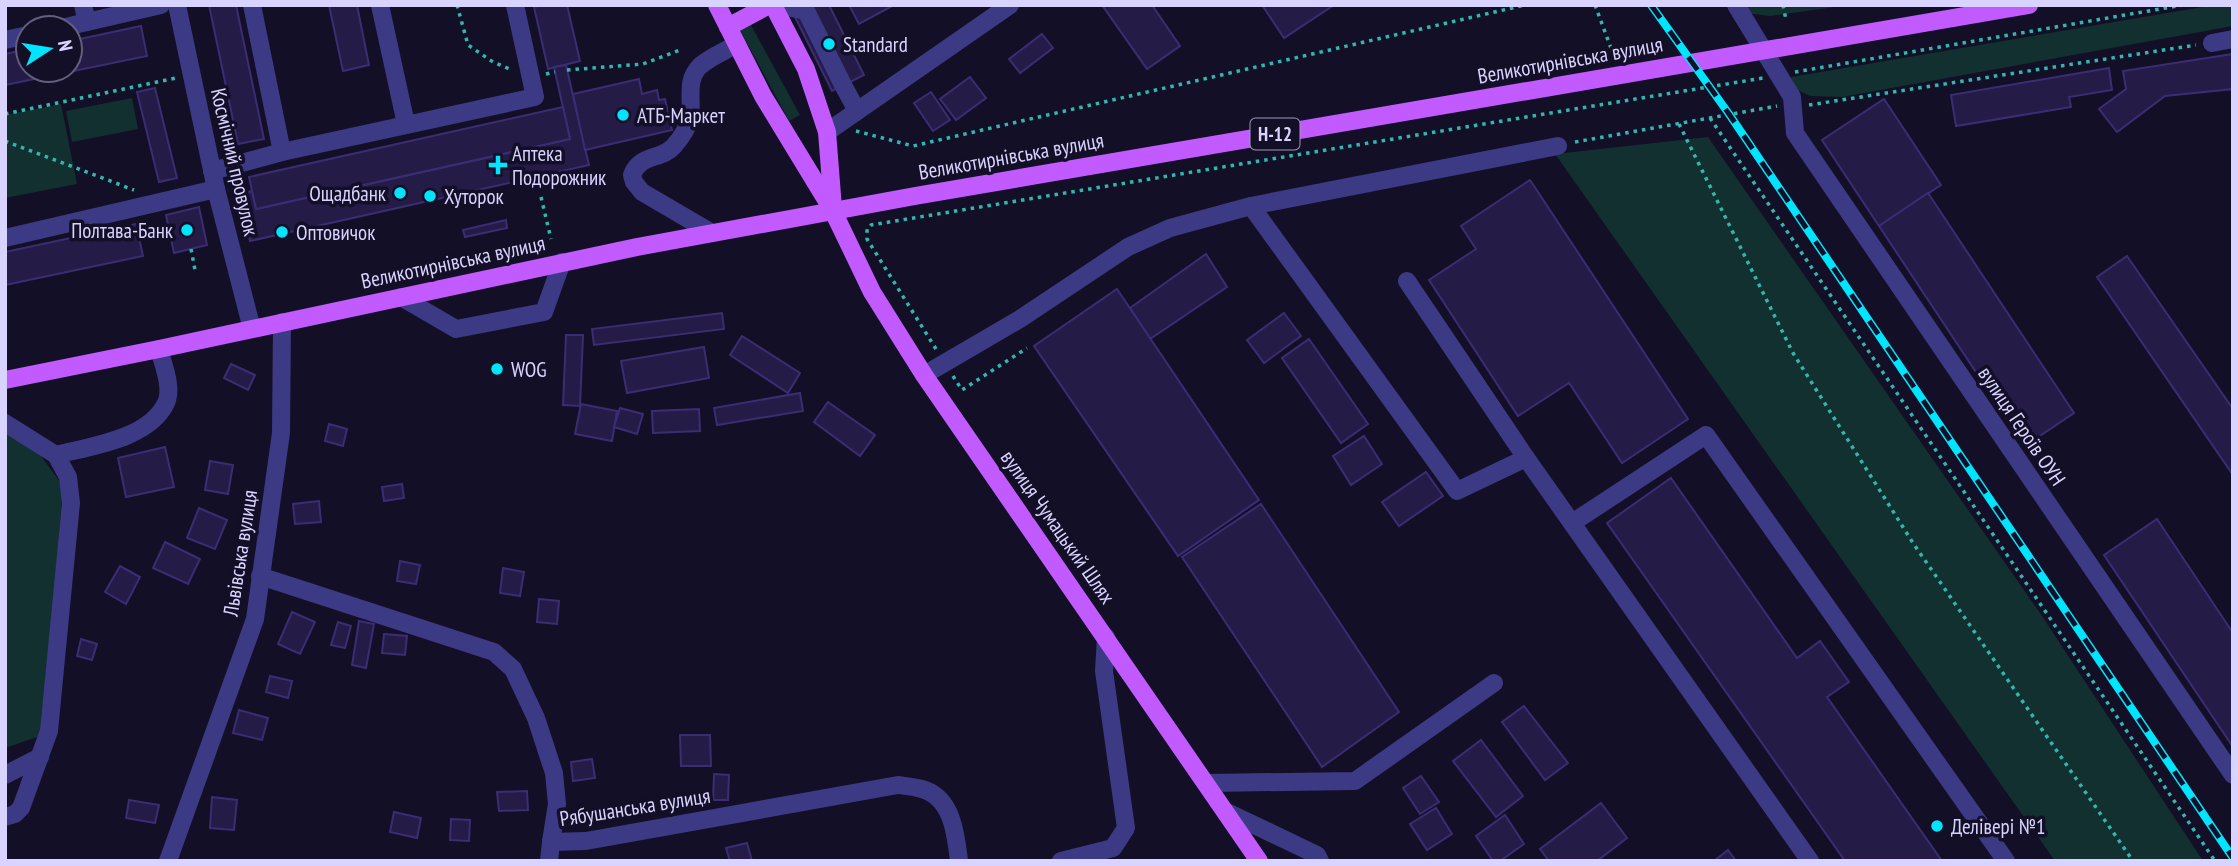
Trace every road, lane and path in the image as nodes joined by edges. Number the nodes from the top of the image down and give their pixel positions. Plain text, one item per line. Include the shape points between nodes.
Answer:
1 (162, 5) edge
2 (177, 5) edge
3 (252, 5) edge
4 (380, 5) edge
5 (457, 5) edge
6 (515, 5) edge
7 (717, 5) edge
8 (771, 5) edge
9 (779, 5) edge
10 (1010, 5) edge
11 (1525, 5) edge
12 (1595, 5) edge
13 (1736, 5) edge
14 (1783, 5) edge
15 (2029, 5) edge
16 (2183, 5) edge
17 (85, 14) edge
18 (1786, 20) dead end
19 (729, 27) junction
20 (2233, 39) edge
21 (2212, 43) joint
22 (737, 44) junction
23 (680, 50) dead end
24 (1612, 51) dead end
25 (567, 69) dead end
26 (1791, 73) dead end
27 (1766, 77) dead end
28 (176, 78) dead end
29 (531, 78) junction
30 (1792, 101) junction
31 (857, 111) junction
32 (5, 114) edge
33 (1710, 118) junction
34 (406, 124) junction
35 (1679, 124) junction
36 (853, 131) dead end
37 (827, 132) junction
38 (5, 141) edge
39 (1558, 146) joint
40 (282, 152) junction
41 (214, 180) junction
42 (541, 197) dead end
43 (163, 201) junction
44 (1251, 206) junction
45 (834, 211) junction
46 (712, 233) junction
47 (5, 238) edge
48 (551, 239) dead end
49 (191, 249) dead end
50 (562, 262) junction
51 (195, 270) dead end
52 (1407, 281) dead end
53 (401, 297) junction
54 (282, 322) junction
55 (251, 329) junction
56 (1027, 348) dead end
57 (159, 349) junction
58 (945, 363) junction
59 (925, 375) junction
60 (5, 380) edge
61 (5, 423) edge
62 (56, 455) junction
63 (1526, 458) junction
64 (1572, 523) junction
65 (260, 576) junction
66 (1106, 637) junction
67 (1494, 683) dead end
68 (40, 757) junction
69 (5, 775) edge
70 (2233, 775) edge
71 (1207, 783) junction
72 (1227, 812) junction
73 (5, 817) edge
74 (551, 842) junction
75 (168, 861) edge
76 (549, 861) edge
77 (959, 861) edge
78 (1061, 861) edge
79 (1259, 861) edge
80 (1320, 861) edge
81 (1810, 861) edge
82 (2006, 861) edge
83 (2133, 861) edge
84 (2216, 861) edge

1 - 17 street
2 - 41 street, Космічний провулок
3 - 40 street
4 - 34 street
5 - 29 path via 468,45
6 - 29 street
7 - 19 main road, вулиця Чумацький Шлях
8 - 19 main road
8 - 37 main road, вулиця Чумацький Шлях via 806,69
9 - 31 street via 806,11
10 - 31 street
11 - 36 path via 913,146
12 - 24 path
13 - 30 street, вулиця Героїв ОУН
14 - 18 path
15 - 45 main road, Великотирнівська вулиця / Н-12
16 - 26 path
19 - 22 main road, вулиця Чумацький Шлях
20 - 21 street
21 - 30 path via 1818,105
22 - 45 main road, вулиця Чумацький Шлях via 763,96
22 - 46 street via 696,69 689,86 690,116 682,135 668,152 638,164 632,172 642,192
23 - 25 path via 643,64
27 - 58 path via 871,225 867,239
28 - 32 path
29 - 34 street via 535,97
30 - 33 path
30 - 70 street, вулиця Героїв ОУН via 1795,133
31 - 37 street
33 - 35 path
33 - 84 path
34 - 40 street
35 - 39 path
35 - 83 path via 1793,353 1913,543
37 - 45 main road, вулиця Чумацький Шлях
38 - 43 path
39 - 44 street
40 - 41 street
41 - 43 street
41 - 55 street, Космічний провулок
42 - 48 path
43 - 47 street
44 - 58 street via 1170,228 1129,247
44 - 63 street via 1457,491
45 - 46 main road, Великотирнівська вулиця
45 - 59 main road, вулиця Чумацький Шлях via 872,292
46 - 50 main road, Великотирнівська вулиця
49 - 51 path
50 - 53 main road, Великотирнівська вулиця
50 - 53 street via 544,312 456,329
52 - 63 street
53 - 54 main road, Великотирнівська вулиця
54 - 55 main road, Великотирнівська вулиця
54 - 65 street, Львівська вулиця via 281,433
55 - 57 main road, Великотирнівська вулиця
56 - 58 path via 962,390
57 - 60 main road, Великотирнівська вулиця
57 - 62 street via 168,385 166,402 149,424 138,432
58 - 59 street
59 - 66 main road, вулиця Чумацький Шлях
61 - 62 street
62 - 68 street via 68,477 71,503 50,731
63 - 64 street
64 - 81 street
64 - 82 street via 1706,435
65 - 74 street, Рябушанська вулиця via 494,652 513,669 554,773 557,804
65 - 75 street, Львівська вулиця via 254,619
66 - 71 main road, вулиця Чумацький Шлях
66 - 78 street via 1104,671 1126,828 1113,848
67 - 71 street via 1355,781
68 - 69 street
68 - 73 street via 21,808
71 - 72 main road, вулиця Чумацький Шлях
72 - 79 main road, вулиця Чумацький Шлях
72 - 80 street via 1317,855
74 - 76 street
74 - 77 street, Рябушанська вулиця via 586,841 898,785 927,790 945,806 954,827

